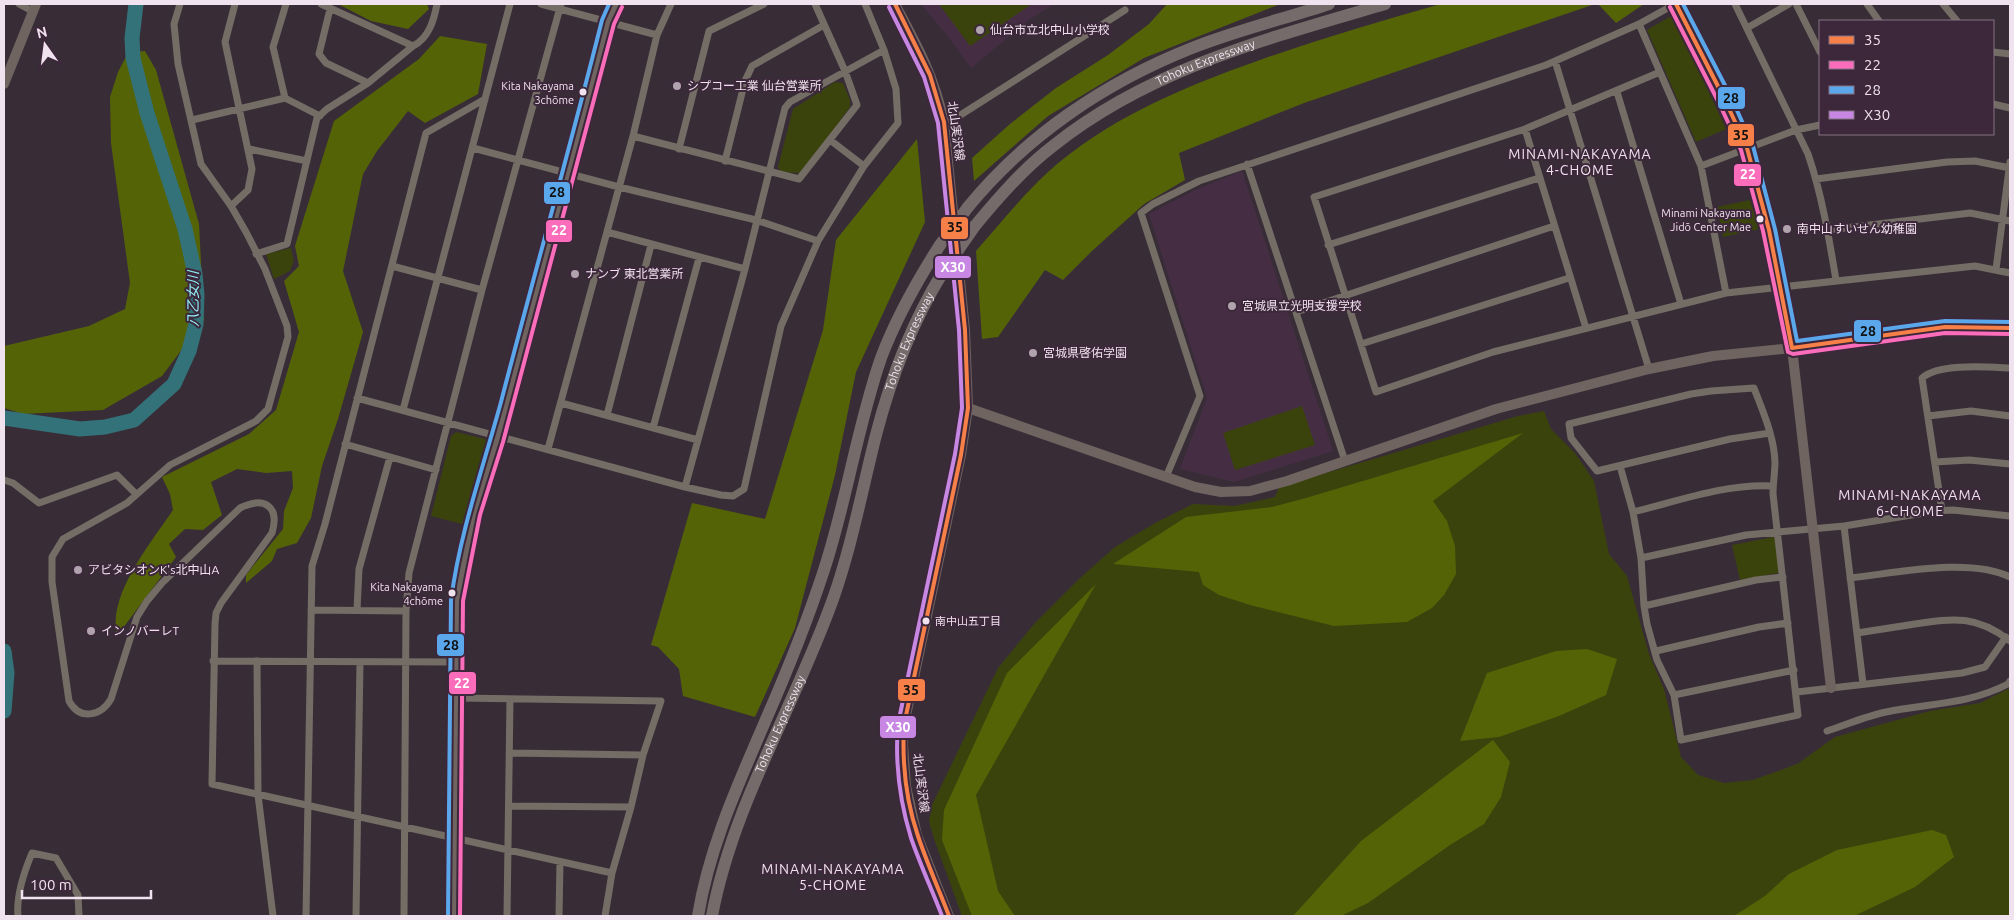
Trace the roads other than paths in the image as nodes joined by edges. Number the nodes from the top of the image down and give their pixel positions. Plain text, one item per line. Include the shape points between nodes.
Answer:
1 (19, 4) edge
2 (180, 4) edge
3 (235, 4) edge
4 (286, 4) edge
5 (321, 4) edge
6 (437, 4) edge
7 (510, 4) edge
8 (542, 4) edge
9 (616, 4) edge
10 (671, 4) edge
11 (764, 4) edge
12 (815, 4) edge
13 (865, 4) edge
14 (895, 4) edge
15 (1330, 4) edge
16 (1385, 4) edge
17 (1676, 4) edge
18 (1735, 4) edge
19 (1789, 4) edge
20 (1796, 4) edge
21 (1867, 4) edge
22 (1943, 4) edge
23 (560, 6) edge
24 (34, 7) edge
25 (330, 8) junction
26 (1125, 10) dead end
27 (1878, 20) edge
28 (1955, 20) edge
29 (608, 22) junction
30 (1640, 24) junction
31 (824, 25) junction
32 (1747, 28) junction
33 (657, 35) junction
34 (413, 46) junction
35 (884, 50) junction
36 (1819, 50) edge
37 (1994, 52) edge
38 (2010, 54) edge
39 (1555, 61) junction
40 (845, 71) junction
41 (1660, 72) junction
42 (368, 83) junction
43 (4, 84) edge
44 (1616, 92) junction
45 (285, 98) junction
46 (485, 99) junction
47 (1994, 104) edge
48 (2010, 108) edge
49 (240, 109) junction
50 (1570, 110) junction
51 (320, 116) junction
52 (192, 120) junction
53 (944, 122) junction
54 (1819, 125) edge
55 (1525, 129) junction
56 (1796, 130) junction
57 (633, 136) junction
58 (830, 140) junction
59 (473, 148) junction
60 (1747, 148) junction
61 (249, 149) junction
62 (679, 149) junction
63 (518, 160) junction
64 (307, 161) junction
65 (725, 161) junction
66 (1247, 164) junction
67 (864, 166) junction
68 (1701, 166) junction
69 (2010, 166) edge
70 (770, 170) junction
71 (570, 173) junction
72 (1539, 178) junction
73 (1816, 179) junction
74 (619, 187) junction
75 (230, 206) junction
76 (756, 220) junction
77 (2006, 220) edge
78 (1554, 226) junction
79 (1828, 230) junction
80 (607, 232) junction
81 (818, 241) junction
82 (652, 245) junction
83 (1328, 246) junction
84 (256, 254) junction
85 (699, 258) junction
86 (392, 266) junction
87 (744, 269) junction
88 (1996, 269) junction
89 (2010, 273) edge
90 (437, 278) junction
91 (1570, 278) junction
92 (1836, 280) junction
93 (1780, 286) junction
94 (482, 290) junction
95 (1726, 293) junction
96 (1344, 295) junction
97 (1681, 304) junction
98 (1296, 312) junction
99 (1634, 317) junction
100 (1586, 328) junction
101 (2010, 328) edge
102 (1361, 344) junction
103 (1792, 348) junction
104 (2010, 368) edge
105 (1650, 369) junction
106 (357, 398) junction
107 (562, 403) junction
108 (968, 408) junction
109 (403, 410) junction
110 (607, 415) junction
111 (1928, 416) junction
112 (2010, 416) edge
113 (449, 422) junction
114 (653, 428) junction
115 (1770, 432) junction
116 (498, 435) junction
117 (698, 440) junction
118 (345, 444) junction
119 (548, 449) junction
120 (390, 457) junction
121 (1344, 461) junction
122 (1935, 462) junction
123 (2010, 464) edge
124 (1620, 466) junction
125 (436, 470) junction
126 (1166, 478) junction
127 (4, 480) edge
128 (685, 486) junction
129 (1773, 486) junction
130 (136, 494) junction
131 (1942, 511) junction
132 (1633, 512) junction
133 (2010, 516) edge
134 (1844, 526) junction
135 (1812, 528) junction
136 (1777, 531) junction
137 (1641, 558) junction
138 (1783, 577) junction
139 (2010, 577) edge
140 (1850, 578) junction
141 (1644, 606) junction
142 (311, 610) junction
143 (357, 610) junction
144 (406, 611) junction
145 (1788, 623) junction
146 (1857, 633) junction
147 (2008, 639) edge
148 (1656, 651) junction
149 (213, 661) junction
150 (257, 661) junction
151 (311, 661) junction
152 (360, 662) junction
153 (406, 662) junction
154 (457, 662) junction
155 (1794, 670) junction
156 (2010, 681) edge
157 (1863, 684) junction
158 (1830, 688) junction
159 (1797, 692) junction
160 (1674, 695) junction
161 (456, 698) junction
162 (510, 699) junction
163 (1827, 731) dead end
164 (511, 753) junction
165 (643, 755) junction
166 (258, 795) junction
167 (310, 805) junction
168 (509, 806) junction
169 (631, 807) junction
170 (357, 816) junction
171 (405, 827) junction
172 (454, 836) junction
173 (508, 849) junction
174 (560, 862) junction
175 (612, 873) junction
176 (18, 916) edge
177 (78, 916) edge
178 (273, 916) edge
179 (306, 916) edge
180 (356, 916) edge
181 (404, 916) edge
182 (454, 916) edge
183 (507, 916) edge
184 (559, 916) edge
185 (604, 916) edge
186 (698, 916) edge
187 (712, 916) edge
188 (950, 916) edge

1 - 24 street
2 - 52 street via 174,24 178,64
3 - 49 street via 225,42
4 - 45 street via 273,47
5 - 25 street
6 - 34 street via 434,22 421,42
7 - 46 street
8 - 23 street
9 - 29 street
10 - 33 street
11 - 62 street via 709,31
12 - 31 street
13 - 35 street
14 - 53 street, 北山実沢線 via 930,72
15 - 186 highway, Tohoku Expressway, bridge via 1213,40 1156,63 1088,101 1002,169 940,245 910,292 881,358 825,569 789,666 724,818
16 - 187 highway, Tohoku Expressway, bridge via 1213,58 1144,88 1088,120 1052,146 1007,188 974,227 943,272 915,322 895,372 834,597 807,668 741,816
17 - 30 street
17 - 60 street
18 - 32 street
19 - 32 street
20 - 36 street
21 - 27 street
22 - 28 street
23 - 29 street
23 - 63 street
24 - 43 street
25 - 34 street
25 - 42 street via 319,54 326,62
26 - 53 street via 959,116
29 - 33 street
29 - 71 street
30 - 39 street
30 - 41 street
31 - 40 street
31 - 65 street via 752,66 745,81
32 - 56 street
33 - 57 street
34 - 42 street
35 - 40 street
35 - 67 street via 896,89 898,123
37 - 38 street
39 - 50 street
39 - 66 street
40 - 58 street via 857,105
40 - 70 street via 785,108
41 - 44 street
41 - 68 street
42 - 51 street
44 - 50 street
44 - 97 street
45 - 49 street
45 - 51 street
46 - 59 street
46 - 86 street via 426,134
47 - 48 street
49 - 52 street
49 - 61 street
50 - 55 street
50 - 99 street
51 - 64 street
52 - 75 street via 201,164
53 - 108 street, 北山実沢線 via 965,330
54 - 56 street
55 - 72 street
55 - 83 street via 1314,197
56 - 60 street
56 - 73 street
57 - 62 street
57 - 74 street
58 - 67 street
58 - 70 street via 799,179
59 - 63 street
59 - 90 street
60 - 68 street
60 - 93 street
61 - 64 street
61 - 75 street via 252,169 248,190
62 - 65 street
63 - 71 street
63 - 94 street
64 - 84 street via 287,244
65 - 70 street
66 - 98 street
66 - 126 street via 1199,181 1141,213 1200,396
67 - 81 street
68 - 95 street
69 - 73 street via 1975,161 1947,162
69 - 77 street
70 - 76 street
71 - 74 street
71 - 116 street
72 - 78 street
72 - 83 street
73 - 79 street
74 - 76 street
74 - 80 street
75 - 84 street
76 - 81 street
76 - 87 street
77 - 79 street via 1970,214
77 - 88 street
78 - 91 street
78 - 96 street
79 - 92 street
80 - 82 street
80 - 107 street
81 - 128 street via 781,326 744,489 733,496
82 - 85 street
82 - 110 street
83 - 96 street
84 - 130 street via 287,326 288,338 268,409 256,421 170,465
85 - 87 street
85 - 114 street
86 - 90 street
86 - 106 street
87 - 117 street
88 - 89 street
88 - 92 street via 1975,266
90 - 94 street
90 - 109 street
91 - 100 street
91 - 102 street
92 - 93 street
93 - 95 street
93 - 103 street
94 - 113 street
95 - 97 street
96 - 98 street
96 - 102 street
97 - 99 street
98 - 121 street
99 - 100 street
99 - 105 street
100 - 102 street via 1492,352 1376,392
101 - 103 street via 1945,327
103 - 105 street via 1713,356
103 - 135 street
104 - 111 street via 1974,367 1929,372 1922,378
105 - 121 street via 1496,409
106 - 109 street
106 - 118 street
107 - 110 street
107 - 119 street
108 - 126 street
108 - 188 street, 北山実沢線 via 904,724 903,745 906,786 917,835
109 - 113 street
110 - 114 street
111 - 112 street via 1971,411
111 - 122 street
113 - 116 street
113 - 125 street
114 - 117 street
115 - 124 street
115 - 124 street via 1754,388 1711,390 1569,424 1571,438 1597,471
115 - 129 street via 1775,462
116 - 119 street
116 - 154 street via 461,570 457,600
117 - 128 street
118 - 120 street
118 - 142 street via 312,566
119 - 128 street
120 - 125 street
120 - 143 street via 359,569
121 - 126 street via 1250,491 1221,492
122 - 123 street via 1969,460
122 - 131 street
124 - 132 street
125 - 144 street via 409,573
127 - 130 street via 13,482 39,503 117,474
129 - 132 street via 1735,488
129 - 136 street
130 - 149 street via 115,511 63,539 52,557 52,582 69,701 80,712 93,714 107,707 137,617 162,583 240,508 253,502 269,505 274,513 272,533 216,613
131 - 133 street
131 - 134 street
132 - 137 street
134 - 135 street
134 - 140 street
135 - 136 street
135 - 158 street
136 - 137 street
136 - 138 street
137 - 141 street
138 - 141 street via 1756,580
138 - 145 street
139 - 140 street via 1998,571 1963,566
140 - 146 street
141 - 148 street
142 - 143 street
142 - 151 street
143 - 144 street
144 - 153 street
145 - 148 street
145 - 155 street
146 - 147 street via 1951,619 1997,630
146 - 157 street
147 - 157 street via 1985,667 1962,673
148 - 160 street
149 - 150 street
149 - 166 street via 212,784
150 - 151 street
150 - 166 street
151 - 152 street
151 - 167 street
152 - 153 street
152 - 170 street
153 - 154 street
153 - 171 street
154 - 161 street
155 - 159 street
155 - 160 street
156 - 163 street via 1988,694 1964,701 1884,712
157 - 158 street
158 - 159 street
159 - 160 street via 1798,715 1681,740
161 - 162 street
161 - 172 street
162 - 164 street
162 - 165 street via 661,701
164 - 165 street
164 - 168 street
165 - 169 street
166 - 167 street
166 - 178 street
167 - 170 street
167 - 179 street
168 - 169 street
168 - 173 street
169 - 175 street
170 - 171 street
170 - 180 street
171 - 172 street
171 - 181 street
172 - 173 street
172 - 182 street
173 - 174 street
173 - 183 street
174 - 175 street
174 - 184 street
175 - 185 street
176 - 177 street via 25,870 32,853 56,858 78,895

